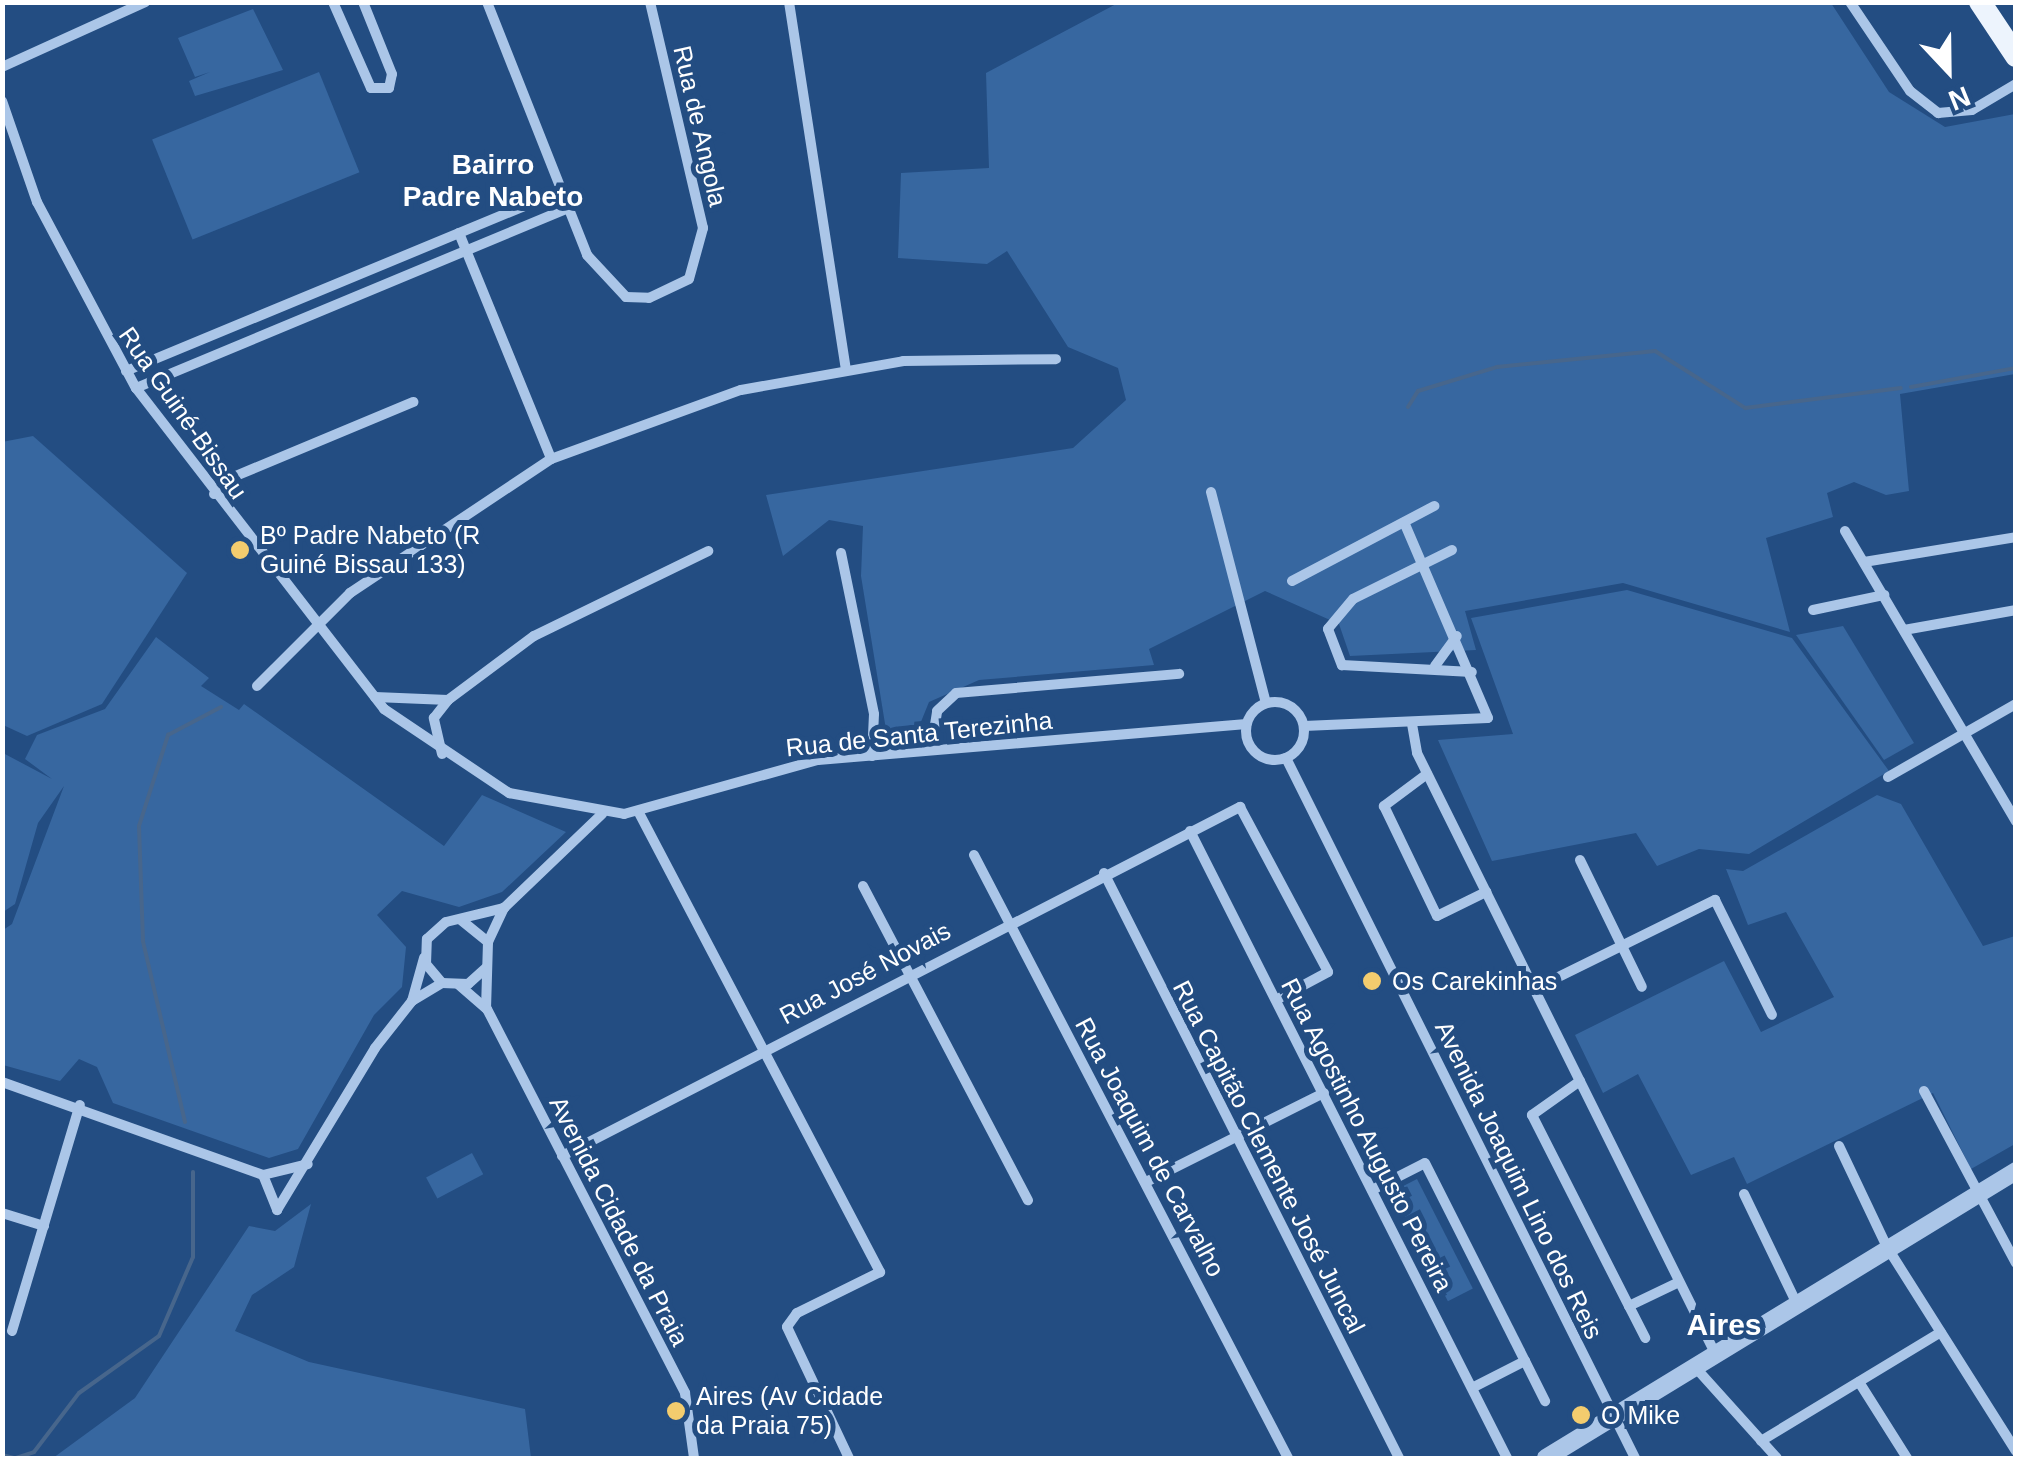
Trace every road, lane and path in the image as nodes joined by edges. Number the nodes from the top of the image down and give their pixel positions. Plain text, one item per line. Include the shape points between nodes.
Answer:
1 (145, 2) edge
2 (333, 2) edge
3 (363, 2) edge
4 (487, 2) edge
5 (650, 2) edge
6 (789, 2) edge
7 (1850, 2) edge
8 (1980, 2) edge
9 (2016, 56) edge
10 (2, 67) edge
11 (2016, 84) edge
12 (2, 100) edge
13 (562, 191) junction
14 (568, 208) junction
15 (459, 233) junction
16 (466, 252) junction
17 (1056, 359) dead end
18 (126, 370) junction
19 (846, 372) junction
20 (136, 388) junction
21 (413, 402) dead end
22 (551, 460) junction
23 (1210, 492) dead end
24 (214, 494) junction
25 (1434, 506) dead end
26 (1404, 522) junction
27 (1845, 530) dead end
28 (2016, 537) edge
29 (708, 550) dead end
30 (1452, 550) dead end
31 (841, 553) dead end
32 (1864, 562) junction
33 (1424, 564) junction
34 (1292, 581) dead end
35 (1884, 596) junction
36 (1813, 610) dead end
37 (2016, 610) edge
38 (315, 625) junction
39 (1904, 630) junction
40 (1457, 636) junction
41 (1435, 666) junction
42 (1472, 672) junction
43 (1179, 674) dead end
44 (257, 686) dead end
45 (374, 697) junction
46 (448, 700) junction
47 (1266, 704) junction
48 (2016, 704) edge
49 (1246, 724) junction
50 (1412, 724) junction
51 (1304, 726) junction
52 (1964, 733) junction
53 (931, 750) junction
54 (442, 755) junction
55 (872, 756) junction
56 (1286, 758) junction
57 (1427, 774) junction
58 (1888, 777) dead end
59 (638, 811) junction
60 (602, 814) junction
61 (2016, 821) edge
62 (1190, 830) junction
63 (974, 854) dead end
64 (1580, 860) dead end
65 (1104, 873) junction
66 (863, 886) dead end
67 (1486, 892) junction
68 (504, 908) junction
69 (458, 920) junction
70 (1008, 920) junction
71 (488, 942) junction
72 (1622, 946) junction
73 (425, 958) junction
74 (486, 967) junction
75 (908, 972) junction
76 (442, 982) junction
77 (459, 985) junction
78 (1642, 987) dead end
79 (1534, 990) junction
80 (412, 1000) junction
81 (1276, 1000) junction
82 (486, 1009) junction
83 (1772, 1015) dead end
84 (762, 1051) junction
85 (1580, 1081) junction
86 (2, 1082) edge
87 (1924, 1092) dead end
88 (1324, 1093) junction
89 (80, 1105) junction
90 (1237, 1136) junction
91 (1839, 1146) dead end
92 (562, 1156) junction
93 (308, 1164) junction
94 (2016, 1171) edge
95 (263, 1176) junction
96 (1146, 1182) junction
97 (1372, 1190) junction
98 (1744, 1194) dead end
99 (1974, 1197) junction
100 (1028, 1200) dead end
101 (2, 1214) edge
102 (44, 1226) junction
103 (1887, 1247) junction
104 (2016, 1263) edge
105 (1679, 1282) junction
106 (1796, 1302) junction
107 (1629, 1306) junction
108 (12, 1331) dead end
109 (1940, 1332) junction
110 (1644, 1338) dead end
111 (1716, 1355) junction
112 (1525, 1361) junction
113 (1695, 1367) junction
114 (1859, 1382) junction
115 (1472, 1388) junction
116 (1545, 1401) dead end
117 (1614, 1418) junction
118 (1761, 1441) junction
119 (2016, 1451) edge
120 (694, 1458) edge
121 (849, 1458) edge
122 (1288, 1458) edge
123 (1399, 1458) edge
124 (1507, 1458) edge
125 (1546, 1458) edge
126 (1634, 1458) edge
127 (1776, 1458) edge
128 (1907, 1458) edge

1 - 10 street
2 - 3 street via 371,88 389,88 392,74
4 - 13 street, Rua de Angola
5 - 14 street, Rua de Angola via 703,228 700,264 671,290 626,297 603,280
6 - 19 street
7 - 11 street via 1910,91 1938,113 1972,110
8 - 9 main road
12 - 18 street, Rua Guiné-Bissau via 37,202
13 - 14 street, Rua de Angola
13 - 15 street
14 - 16 street
15 - 16 street
15 - 18 street
16 - 20 street
16 - 22 street
17 - 19 street via 902,361
18 - 20 street, Rua Guiné-Bissau
19 - 22 street via 741,390
20 - 24 street, Rua Guiné-Bissau
21 - 24 street via 226,480
22 - 38 street via 462,512
23 - 47 street
24 - 38 street, Rua Guiné-Bissau
25 - 26 street
26 - 33 street
26 - 34 street
27 - 32 street
28 - 32 street
29 - 46 street via 534,636
30 - 33 street
31 - 55 street via 874,714
32 - 35 street
33 - 40 street
33 - 41 street via 1344,605 1328,629 1342,665
35 - 36 street
35 - 39 street
37 - 39 street
38 - 44 street
38 - 45 street, Rua Guiné-Bissau
39 - 52 street
40 - 41 street
40 - 42 street
41 - 42 street
42 - 50 street via 1488,718
43 - 53 street via 956,693 937,711
45 - 46 street
45 - 54 street, Rua Guiné-Bissau
46 - 54 street via 434,718
47 - 49 street
47 - 51 street via 1292,707
48 - 52 street
49 - 53 street, Rua de Santa Terezinha
49 - 56 street via 1258,755
50 - 51 street
50 - 57 street
51 - 56 street
52 - 58 street
52 - 61 street
53 - 55 street, Rua de Santa Terezinha
54 - 60 street, Rua Guiné-Bissau via 510,793
55 - 59 street, Rua de Santa Terezinha via 713,782
56 - 117 street, Avenida Joaquim Lino dos Reis
57 - 67 street
57 - 67 street via 1384,806 1438,916
59 - 60 street, Rua de Santa Terezinha
59 - 84 street
60 - 68 street
62 - 65 street, Rua José Novais
62 - 81 street, Rua Agostinho Augusto Pereira
62 - 81 street, Rua José Novais via 1240,807 1249,812 1328,972
63 - 70 street, Rua Joaquim de Carvalho
64 - 72 street
65 - 70 street, Rua José Novais
65 - 90 street, Rua Capitão Clemente José Juncal
66 - 75 street
67 - 79 street
68 - 69 street
68 - 71 street
69 - 71 street
69 - 73 street via 434,928
70 - 75 street, Rua José Novais
70 - 96 street, Rua Joaquim de Carvalho
71 - 74 street
72 - 78 street
72 - 79 street
72 - 83 street via 1715,900
73 - 76 street
73 - 80 street
74 - 77 street
74 - 82 street, Avenida Cidade da Praia
75 - 84 street, Rua José Novais
75 - 100 street
76 - 77 street
76 - 80 street
77 - 82 street, Avenida Cidade da Praia
79 - 85 street
80 - 93 street via 348,1088
81 - 88 street, Rua Agostinho Augusto Pereira
82 - 92 street, Avenida Cidade da Praia
84 - 92 street, Rua José Novais
84 - 121 street via 880,1272 797,1313 787,1327
85 - 105 street
85 - 107 street via 1531,1110
86 - 89 street
87 - 99 street
88 - 90 street
88 - 97 street, Rua Agostinho Augusto Pereira
89 - 95 street
89 - 102 street
90 - 96 street
90 - 123 street, Rua Capitão Clemente José Juncal
91 - 103 street
92 - 120 street, Avenida Cidade da Praia via 685,1394
93 - 95 street
93 - 95 street via 277,1210
94 - 99 street
96 - 122 street, Rua Joaquim de Carvalho
97 - 112 street via 1424,1164
97 - 115 street, Rua Agostinho Augusto Pereira
98 - 106 street
99 - 103 street
99 - 104 street
101 - 102 street
102 - 108 street
103 - 106 street
103 - 109 street
105 - 107 street
105 - 111 street
106 - 111 street
107 - 110 street
109 - 114 street
109 - 119 street
111 - 113 street
112 - 115 street
112 - 116 street
113 - 117 street
113 - 118 street
114 - 118 street
114 - 128 street
115 - 124 street, Rua Agostinho Augusto Pereira
117 - 125 street
117 - 126 street, Avenida Joaquim Lino dos Reis
118 - 127 street

